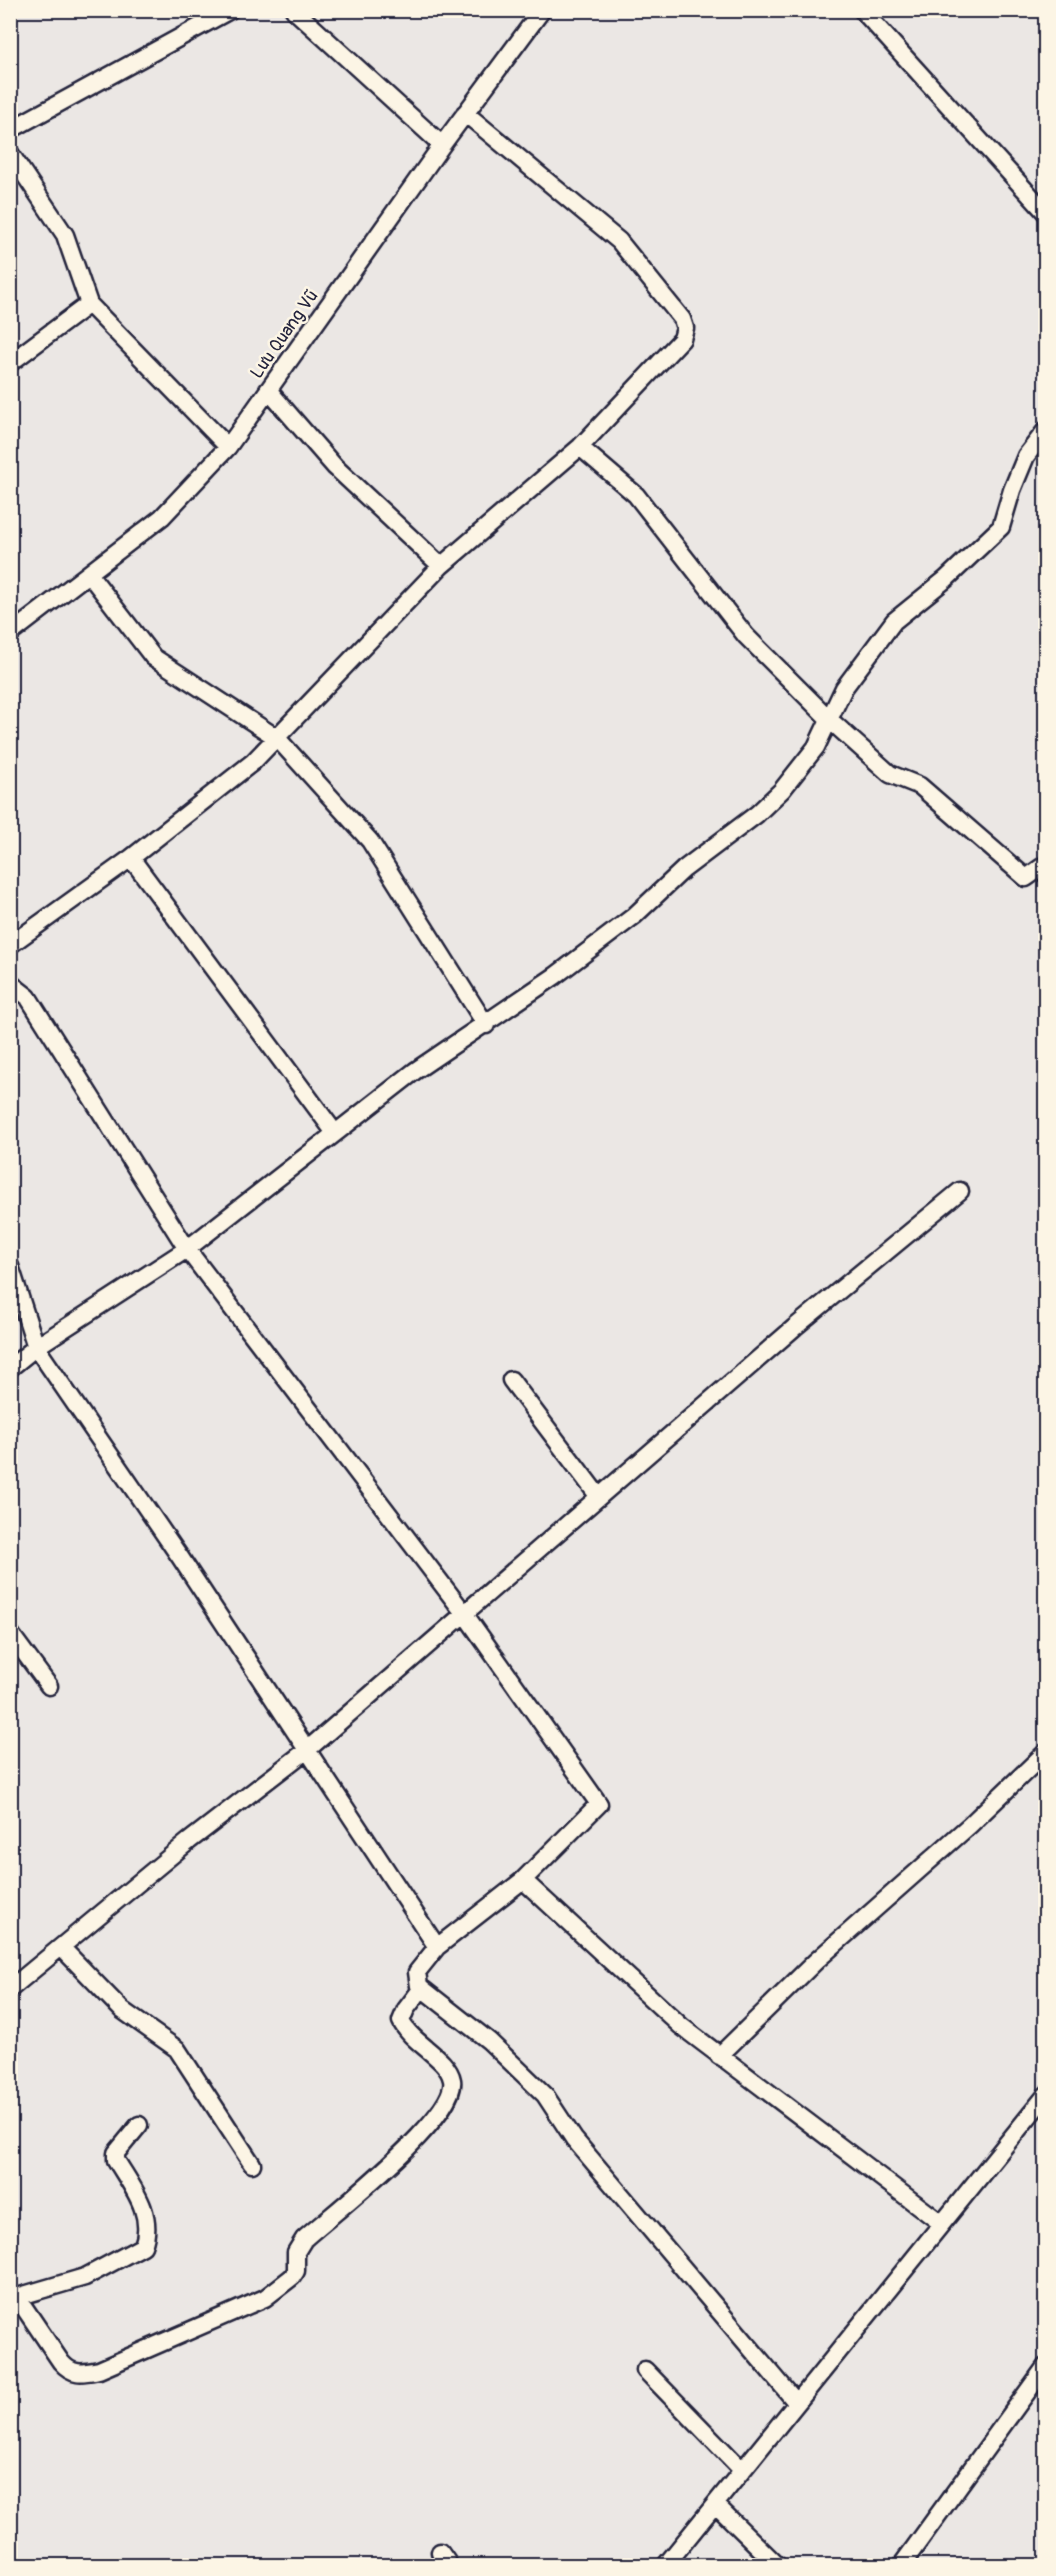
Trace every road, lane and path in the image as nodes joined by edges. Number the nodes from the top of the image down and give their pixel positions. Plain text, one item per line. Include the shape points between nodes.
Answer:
1 (230, 10) edge
2 (294, 10) edge
3 (542, 10) edge
4 (862, 10) edge
5 (465, 113) junction
6 (10, 130) edge
7 (442, 145) junction
8 (10, 153) edge
9 (1046, 213) edge
10 (88, 304) junction
11 (10, 363) edge
12 (268, 390) junction
13 (1046, 430) edge
14 (228, 447) junction
15 (580, 447) junction
16 (441, 566) junction
17 (89, 573) junction
18 (10, 634) edge
19 (831, 721) junction
20 (277, 738) junction
21 (131, 858) junction
22 (1046, 864) edge
23 (10, 945) edge
24 (10, 983) edge
25 (486, 1025) junction
26 (335, 1133) junction
27 (960, 1191) dead end
28 (187, 1249) junction
29 (10, 1266) edge
30 (36, 1347) junction
31 (10, 1368) edge
32 (511, 1380) dead end
33 (599, 1497) junction
34 (464, 1613) junction
35 (10, 1633) edge
36 (49, 1686) dead end
37 (307, 1750) junction
38 (1046, 1752) edge
39 (523, 1880) junction
40 (61, 1947) junction
41 (437, 1947) junction
42 (422, 1988) junction
43 (10, 1989) edge
44 (719, 2056) junction
45 (1046, 2095) edge
46 (139, 2125) dead end
47 (252, 2164) dead end
48 (941, 2223) junction
49 (14, 2298) edge
50 (1046, 2366) edge
51 (645, 2370) dead end
52 (796, 2402) junction
53 (742, 2470) junction
54 (715, 2504) junction
55 (665, 2565) edge
56 (778, 2565) edge
57 (901, 2565) edge

1 - 6 street
2 - 7 street
3 - 5 street, Lưu Quang Vũ
4 - 9 street
5 - 7 street, Lưu Quang Vũ
5 - 15 street via 619,241 686,328 682,339
7 - 12 street, Lưu Quang Vũ
8 - 10 street via 65,235
10 - 11 street
10 - 14 street
12 - 14 street, Lưu Quang Vũ
12 - 16 street via 335,466
13 - 19 street via 1026,456 1001,527 894,621 844,688
14 - 17 street, Lưu Quang Vũ via 162,517
15 - 16 street
15 - 19 street via 636,495 746,636
16 - 20 street
17 - 18 street, Lưu Quang Vũ
17 - 20 street via 153,657
19 - 22 street via 890,774 920,786 1026,879
19 - 25 street via 797,773 757,814 684,869 634,916
20 - 21 street
20 - 25 street via 370,841
21 - 23 street
21 - 26 street
24 - 28 street via 28,997
25 - 26 street via 415,1071
26 - 28 street
27 - 33 street
28 - 30 street
28 - 34 street
29 - 30 street
30 - 31 street
30 - 37 street
32 - 33 street
33 - 34 street
34 - 37 street
34 - 39 street via 599,1804
35 - 36 street
37 - 40 street
37 - 41 street
38 - 44 street via 816,1961
39 - 41 street
39 - 44 street via 681,2026
40 - 43 street
40 - 47 street via 122,2010 177,2049
41 - 42 street via 417,1972
42 - 49 street via 405,2009 402,2021 411,2036 446,2067 452,2079 442,2107 416,2140 304,2239 296,2252 296,2271 265,2298 99,2370 83,2373 68,2370
42 - 52 street via 489,2041 545,2095 574,2139
44 - 48 street
45 - 48 street
46 - 49 street via 116,2153 147,2220 143,2246 85,2277
48 - 52 street
50 - 57 street
51 - 53 street
52 - 53 street
53 - 54 street
54 - 55 street
54 - 56 street

